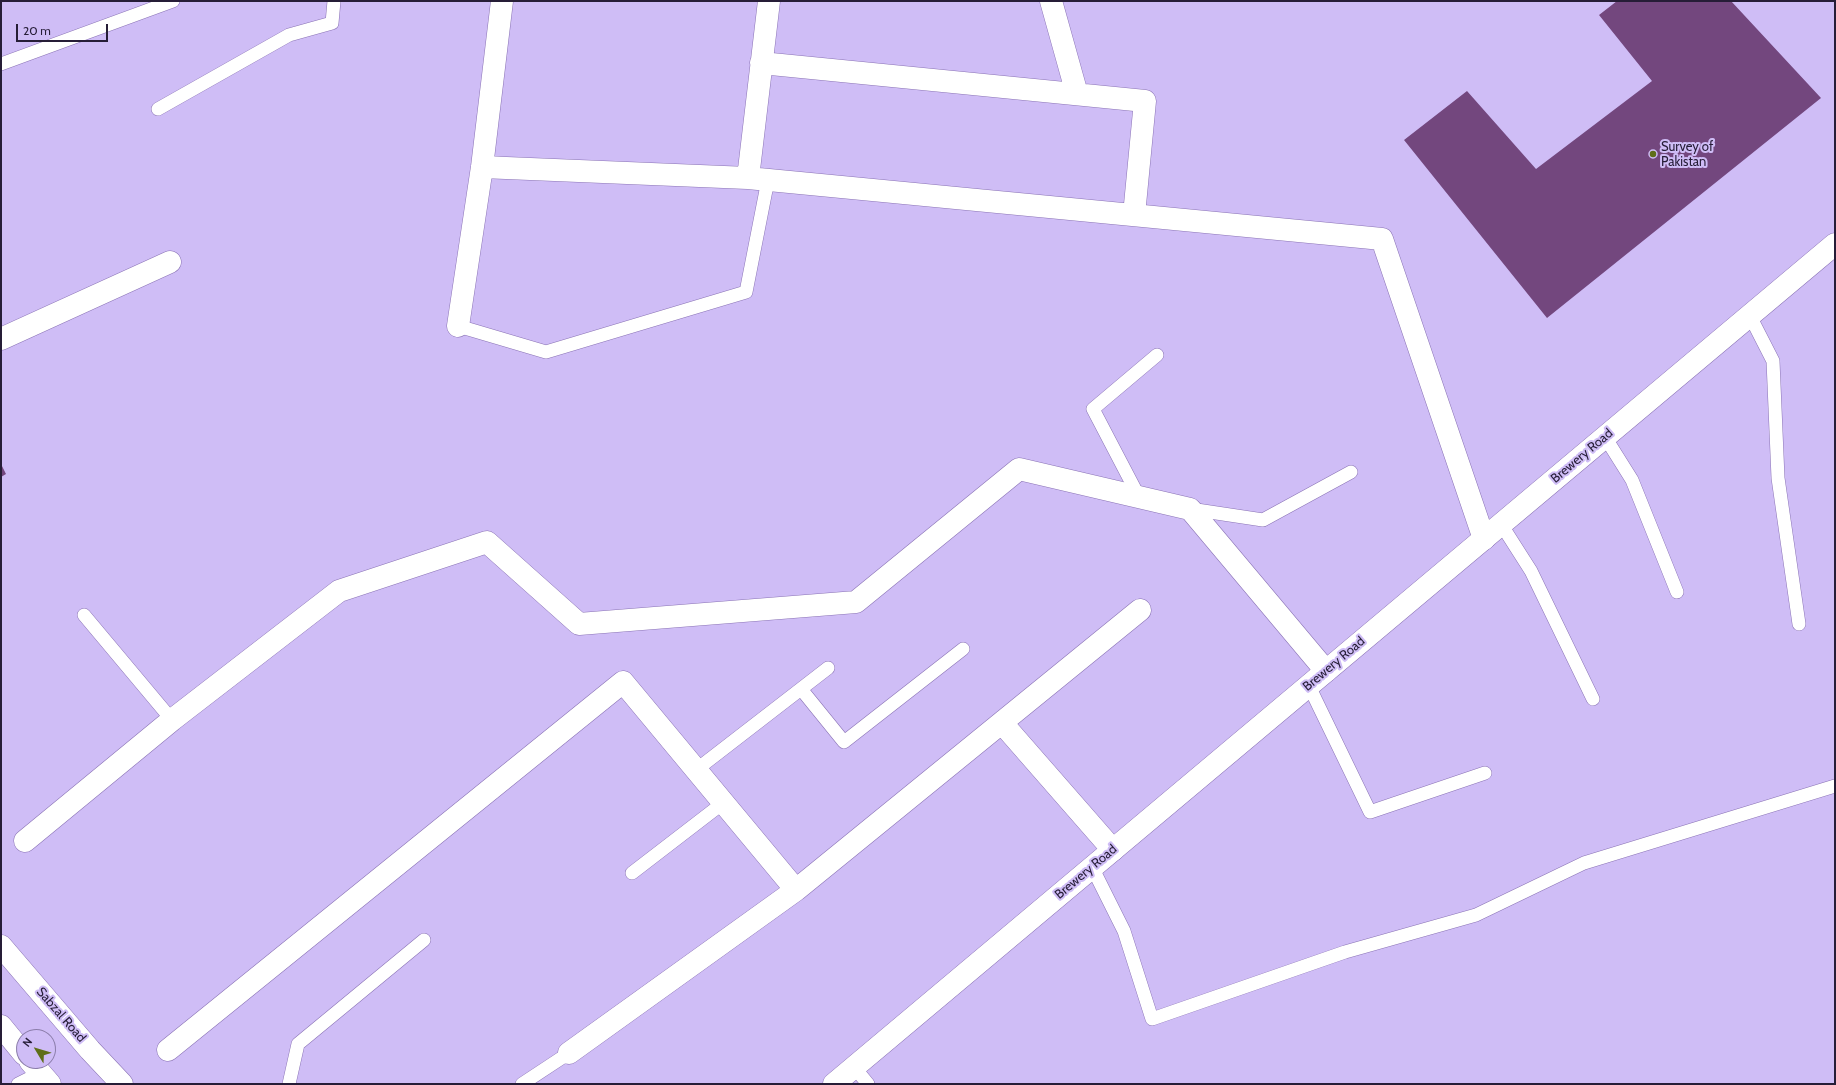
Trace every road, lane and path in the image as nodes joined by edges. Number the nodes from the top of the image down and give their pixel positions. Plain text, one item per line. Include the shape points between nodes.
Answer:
1 (173, 1) edge
2 (334, 1) edge
3 (502, 1) edge
4 (769, 1) edge
5 (1051, 1) edge
6 (761, 63) junction
7 (1, 64) edge
8 (1077, 94) junction
9 (158, 109) dead end
10 (482, 167) junction
11 (758, 179) junction
12 (1134, 215) junction
13 (1835, 244) edge
14 (170, 262) dead end
15 (1750, 316) junction
16 (458, 326) joint
17 (1, 339) edge
18 (1157, 355) dead end
19 (1605, 437) junction
20 (1351, 472) dead end
21 (1139, 497) junction
22 (1190, 509) junction
23 (1501, 524) junction
24 (1484, 539) junction
25 (1677, 592) dead end
26 (1140, 610) dead end
27 (84, 615) dead end
28 (1799, 624) dead end
29 (963, 649) dead end
30 (828, 668) dead end
31 (1326, 671) junction
32 (1309, 686) junction
33 (801, 688) junction
34 (1593, 699) dead end
35 (172, 720) junction
36 (1002, 723) junction
37 (696, 770) junction
38 (1485, 773) dead end
39 (1835, 786) edge
40 (723, 803) junction
41 (25, 841) dead end
42 (1113, 850) junction
43 (1092, 867) junction
44 (632, 873) dead end
45 (796, 890) junction
46 (424, 940) dead end
47 (1, 946) edge
48 (1, 1026) edge
49 (16, 1044) edge
50 (168, 1050) dead end
51 (569, 1052) joint
52 (854, 1067) junction
53 (40, 1073) edge
54 (18, 1084) edge
55 (122, 1084) edge
56 (289, 1084) edge
57 (522, 1084) edge
58 (834, 1084) edge
59 (868, 1084) edge

1 - 7 lane
2 - 9 lane via 332,23 289,35
3 - 10 street
4 - 6 street
5 - 8 street
6 - 8 street
6 - 11 street
8 - 12 street via 1145,101
10 - 11 street
10 - 16 street
11 - 12 street
11 - 16 lane via 746,292 546,352
12 - 24 street via 1382,239
13 - 15 street, Brewery Road
14 - 17 street
15 - 19 street, Brewery Road
15 - 28 lane via 1773,361 1778,478
18 - 21 lane via 1093,409
19 - 23 street, Brewery Road
19 - 25 lane via 1632,480
20 - 22 lane via 1263,520
21 - 22 street
21 - 35 street via 1019,469 856,602 579,624 487,542 339,591
22 - 31 street
23 - 24 street, Brewery Road
23 - 34 lane via 1531,571
24 - 31 street, Brewery Road
26 - 36 street
27 - 35 lane
29 - 33 lane via 844,742
30 - 33 lane
31 - 32 street, Brewery Road
32 - 38 lane via 1370,812
32 - 42 street, Brewery Road
33 - 37 lane
35 - 41 street
36 - 42 street
36 - 45 street
37 - 40 street
37 - 50 street via 623,682
39 - 43 lane via 1584,863 1476,915 1345,952 1152,1020 1124,931
40 - 44 lane
40 - 45 street
42 - 43 street, Brewery Road
43 - 52 street, Brewery Road
45 - 51 street
46 - 56 lane via 298,1044
47 - 55 street, Sabzal Road
48 - 49 street
51 - 57 lane
52 - 58 street, Brewery Road
52 - 59 lane
53 - 54 lane

